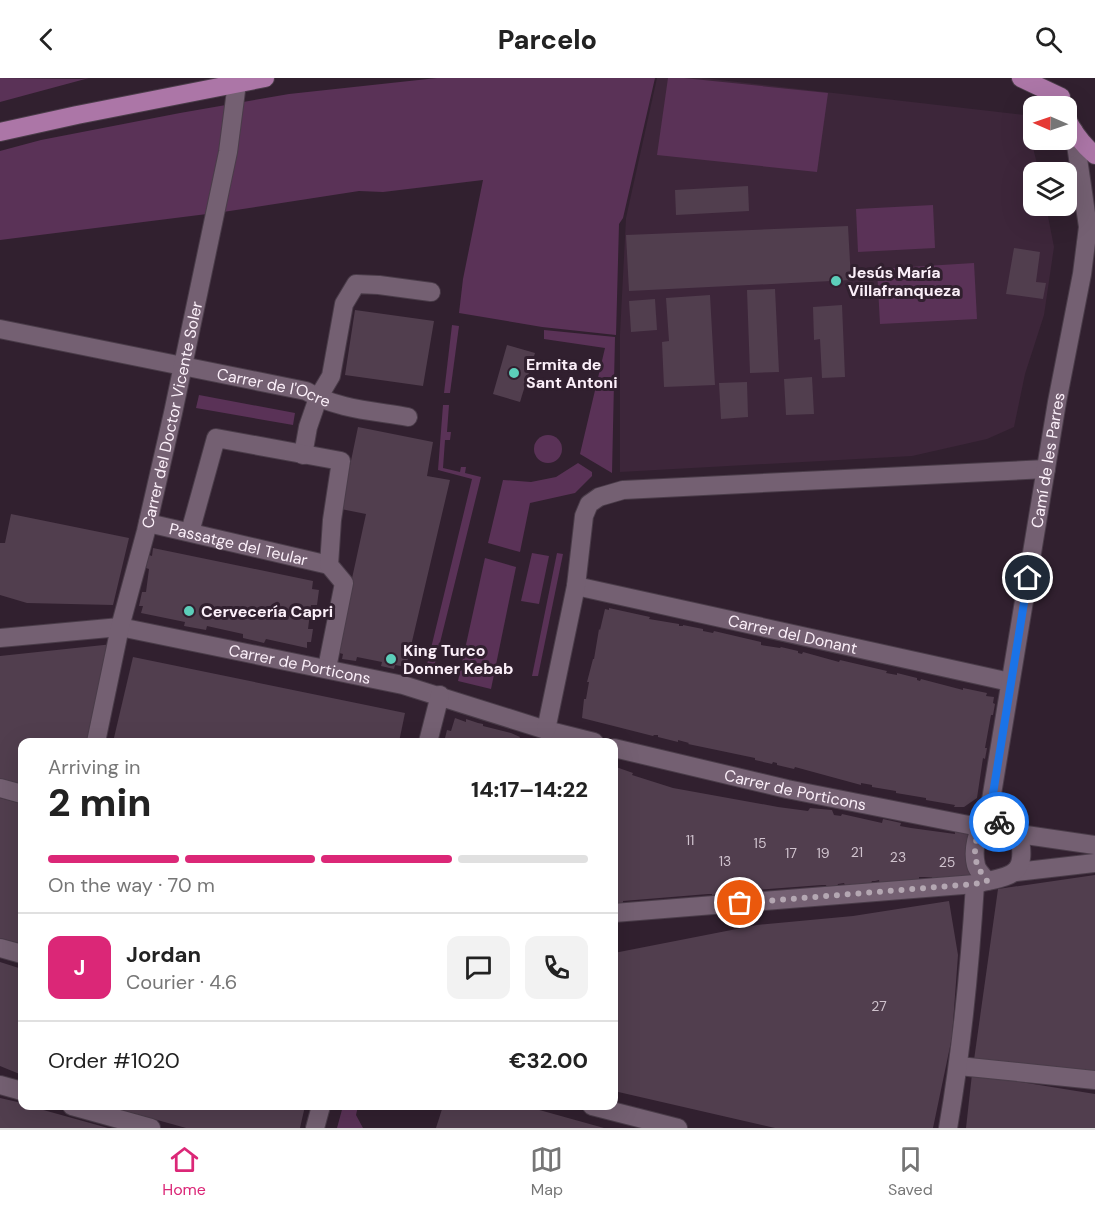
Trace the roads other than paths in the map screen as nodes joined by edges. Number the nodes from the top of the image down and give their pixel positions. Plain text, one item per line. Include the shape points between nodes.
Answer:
1 (265, 78) edge
2 (1021, 78) edge
3 (1060, 78) edge
4 (237, 83) junction
5 (1052, 96) edge
6 (1062, 96) edge
7 (0, 132) edge
8 (1077, 134) edge
9 (1076, 150) edge
10 (1095, 155) edge
11 (1091, 222) edge
12 (431, 292) dead end
13 (0, 329) edge
14 (182, 367) junction
15 (318, 398) junction
16 (408, 417) dead end
17 (303, 455) junction
18 (1047, 469) junction
19 (148, 523) junction
20 (190, 532) junction
21 (329, 565) junction
22 (576, 586) junction
23 (120, 627) junction
24 (0, 638) edge
25 (327, 668) junction
26 (1011, 682) junction
27 (440, 695) junction
28 (546, 730) junction
29 (97, 738) edge
30 (429, 738) edge
31 (578, 738) edge
32 (618, 749) edge
33 (0, 788) edge
34 (18, 793) edge
35 (992, 800) junction
36 (1000, 822) junction
37 (979, 827) junction
38 (1019, 834) junction
39 (1095, 844) edge
40 (1095, 862) edge
41 (1016, 872) junction
42 (981, 882) junction
43 (618, 913) edge
44 (0, 948) edge
45 (18, 953) edge
46 (959, 1066) junction
47 (1095, 1080) edge
48 (0, 1085) edge
49 (18, 1090) edge
50 (86, 1110) edge
51 (320, 1110) edge
52 (608, 1110) edge
53 (151, 1128) edge
54 (315, 1128) edge
55 (678, 1128) edge
56 (948, 1128) edge

1 - 4 main road
2 - 5 main road
3 - 6 main road
4 - 7 main road
4 - 14 street, Carrer del Doctor Vicente Soler via 228,152
8 - 10 main road
9 - 11 street, Camí de les Parres
11 - 18 street, Camí de les Parres
12 - 15 street via 356,284 344,304 331,376
13 - 14 street, Carrer de l'Ocre
14 - 15 street, Carrer de l'Ocre via 306,391
14 - 19 street, Carrer del Doctor Vicente Soler
15 - 16 street, Carrer de l'Ocre
15 - 17 street
17 - 20 street via 216,438
17 - 21 street via 340,462
18 - 22 street via 623,490 599,496 589,504 584,516
18 - 26 street, Camí de les Parres
19 - 20 street, Passatge del Teular
19 - 23 street, Carrer del Doctor Vicente Soler
20 - 21 street, Passatge del Teular
21 - 25 street via 344,583
22 - 26 street, Carrer del Donant
22 - 28 street
23 - 24 street, Carrer de Porticons
23 - 25 street, Carrer de Porticons
23 - 29 street, Carrer del Doctor Vicente Soler
25 - 27 street, Carrer de Porticons
26 - 35 street, Camí de les Parres
27 - 28 street, Carrer de Porticons
27 - 30 street
28 - 31 street, Carrer de Porticons
32 - 37 street, Carrer de Porticons via 787,789
33 - 34 street
35 - 36 street, Camí de les Parres
35 - 37 street, Camí de les Parres
36 - 37 street via 989,821
36 - 38 street
37 - 42 street via 975,843
38 - 39 street
38 - 41 street via 1021,861
40 - 41 street
41 - 42 street
42 - 43 street
42 - 46 street
44 - 45 street
46 - 47 street
46 - 56 street
48 - 49 street
50 - 53 street
51 - 54 street
52 - 55 street

